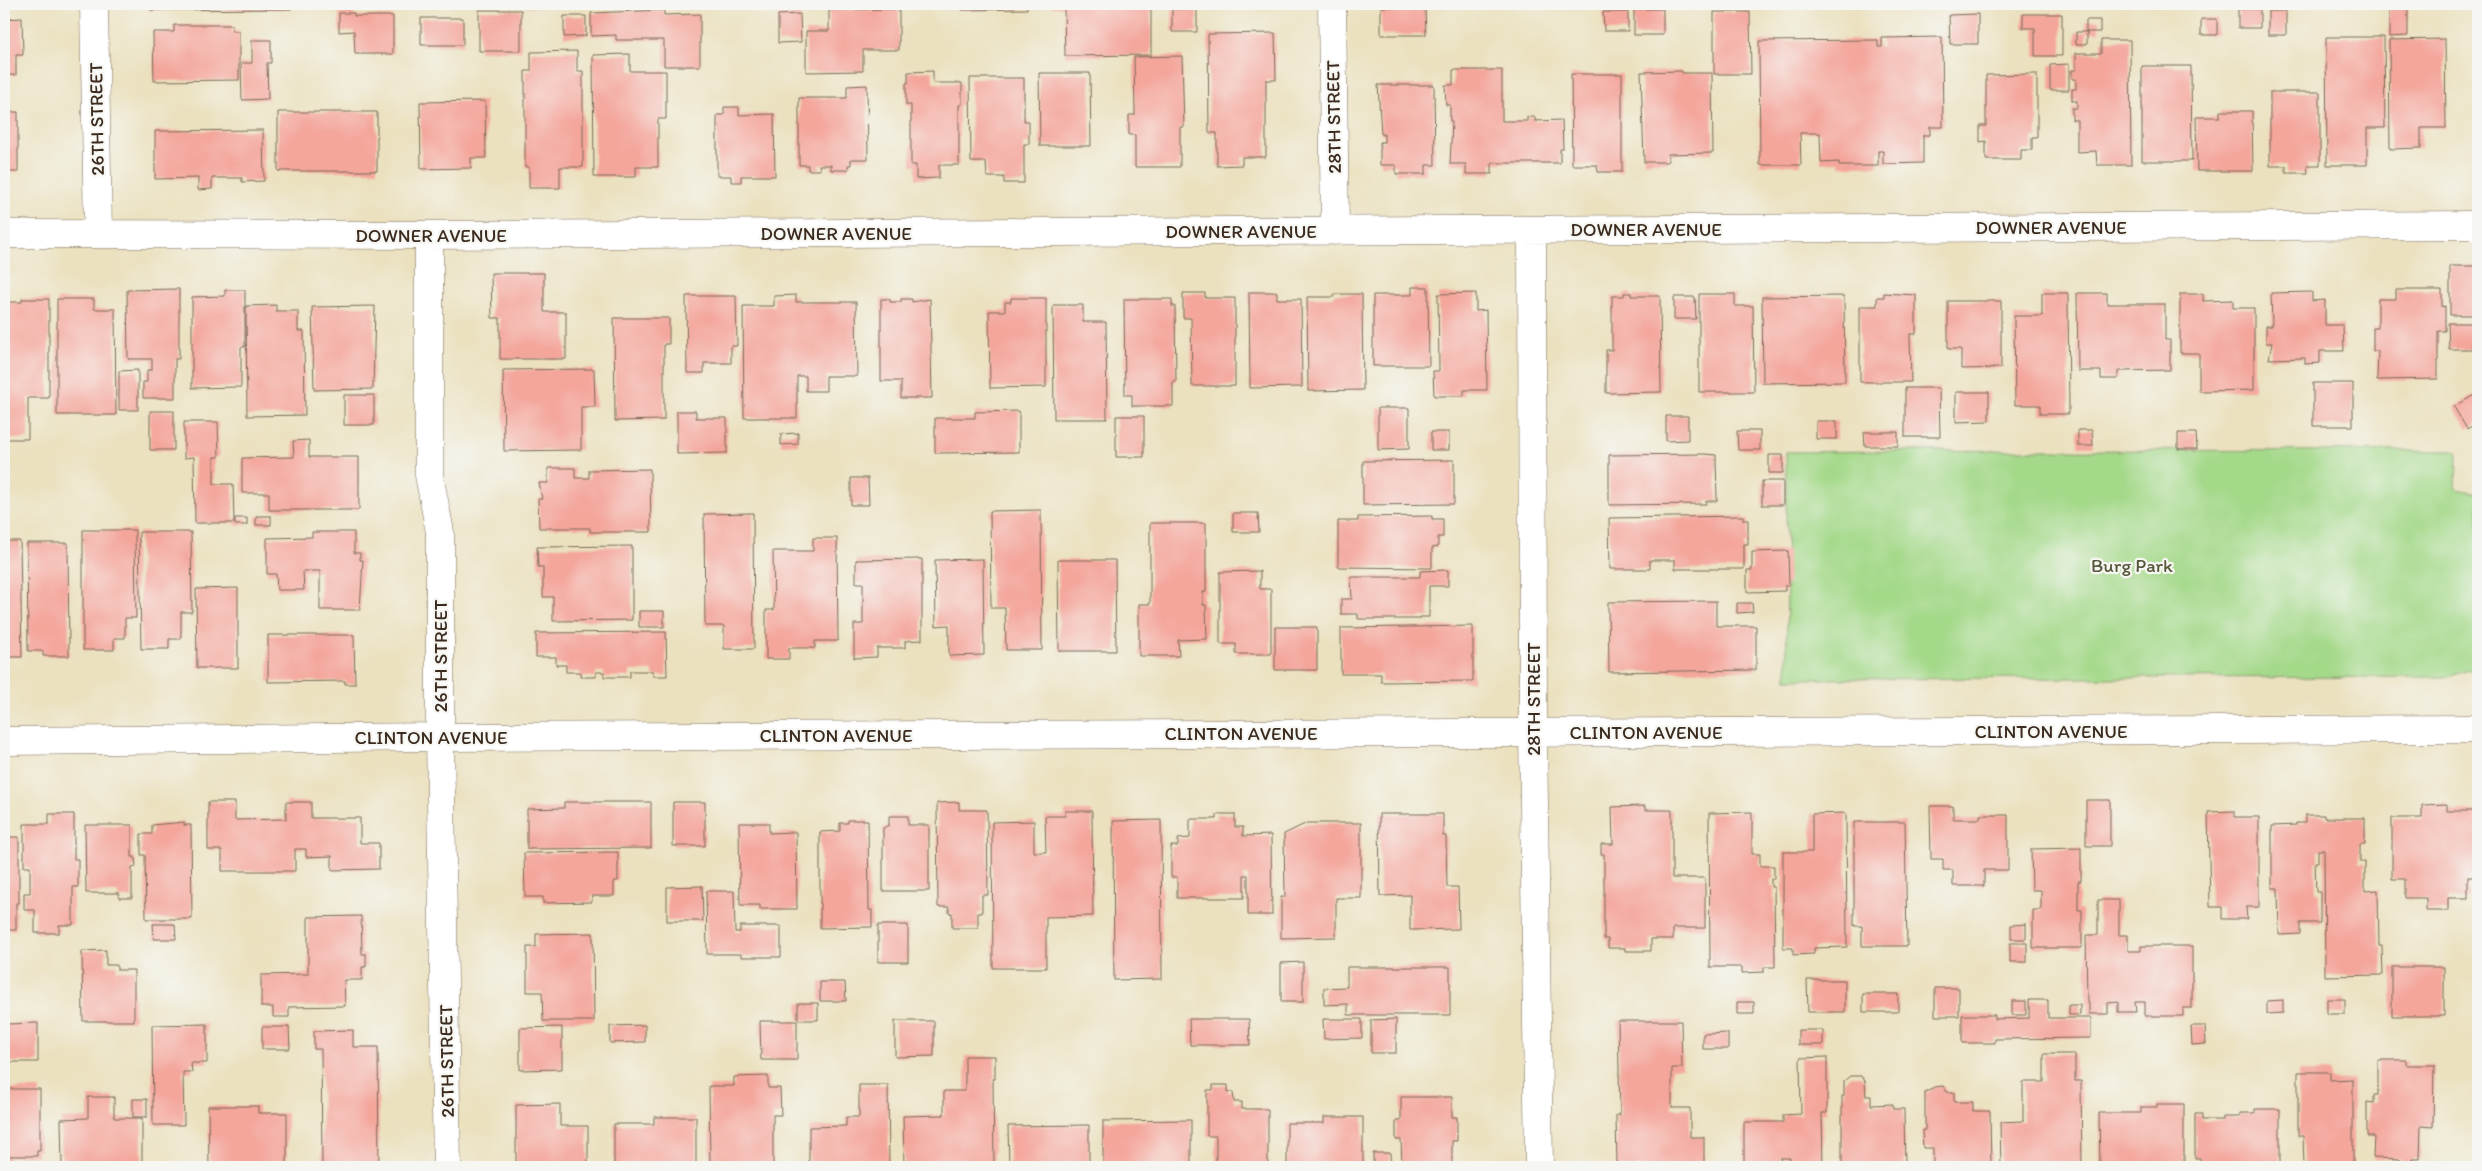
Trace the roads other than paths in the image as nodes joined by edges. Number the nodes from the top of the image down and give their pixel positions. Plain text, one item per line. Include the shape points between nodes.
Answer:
1 (94, 4) edge
2 (1332, 4) edge
3 (2478, 225) edge
4 (1532, 230) junction
5 (1335, 231) junction
6 (98, 233) junction
7 (4, 234) edge
8 (429, 236) junction
9 (2478, 730) edge
10 (1532, 732) junction
11 (440, 737) junction
12 (4, 742) edge
13 (447, 1167) edge
14 (1539, 1167) edge

1 - 6 street, 26TH STREET
2 - 5 street, 28TH STREET
3 - 4 street, DOWNER AVENUE
4 - 5 street, DOWNER AVENUE
4 - 10 street, 28TH STREET
5 - 8 street, DOWNER AVENUE
6 - 7 street, DOWNER AVENUE
6 - 8 street, DOWNER AVENUE
8 - 11 street, 26TH STREET via 429,476 440,532
9 - 10 street, CLINTON AVENUE
10 - 11 street, CLINTON AVENUE
10 - 14 street, 28TH STREET
11 - 12 street, CLINTON AVENUE
11 - 13 street, 26TH STREET

